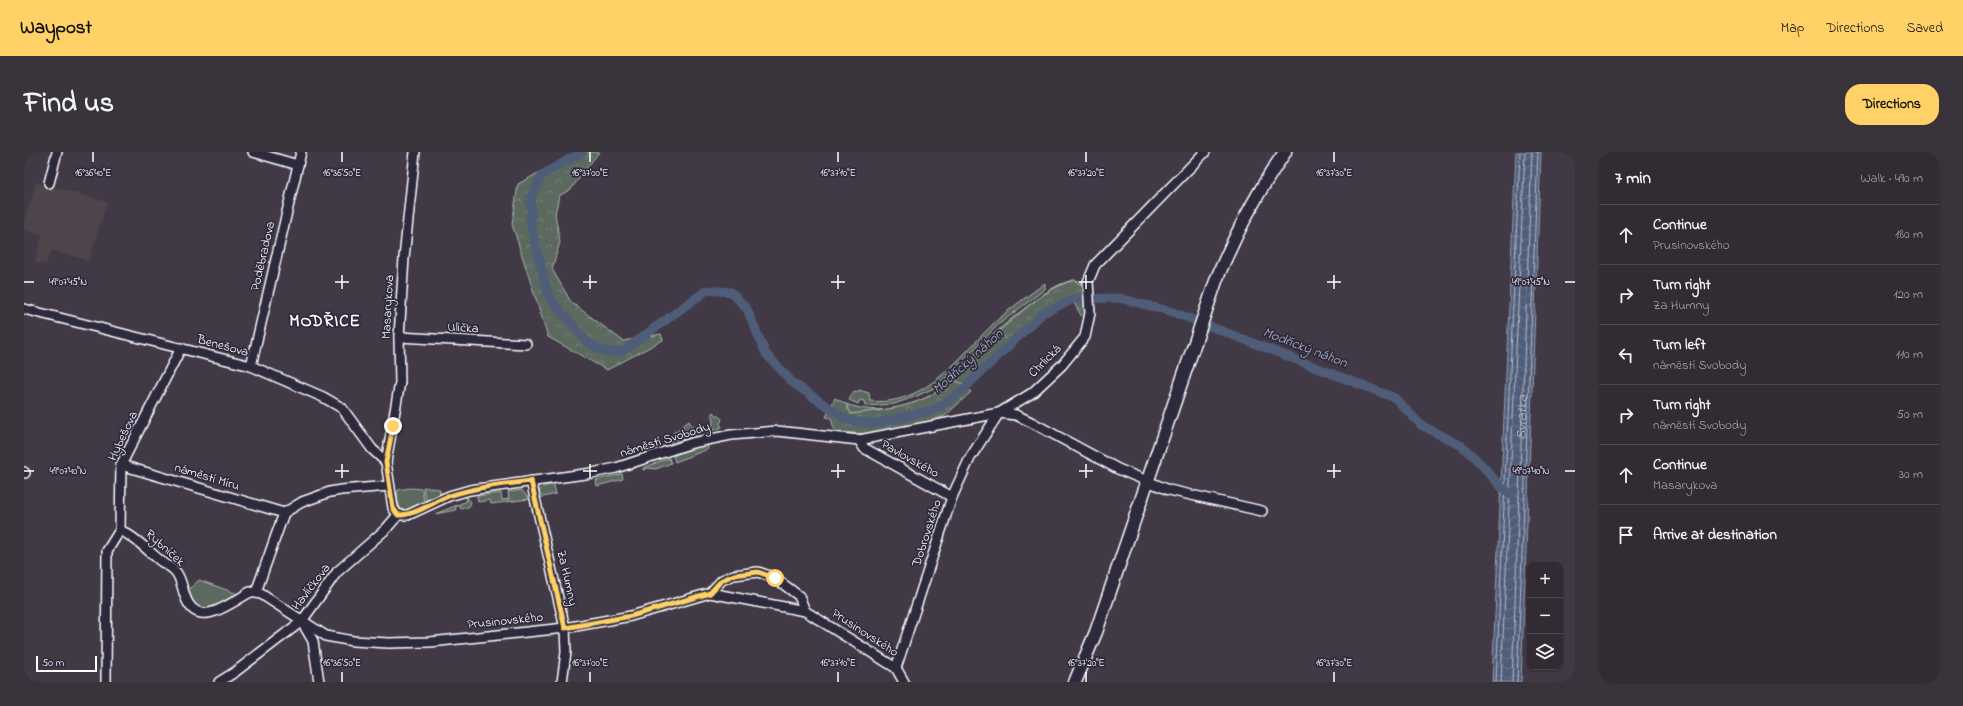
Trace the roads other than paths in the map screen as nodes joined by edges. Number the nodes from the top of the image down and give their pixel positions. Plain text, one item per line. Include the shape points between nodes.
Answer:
1 (57, 152) edge
2 (253, 152) edge
3 (301, 152) edge
4 (415, 152) edge
5 (1205, 152) edge
6 (1285, 152) edge
7 (298, 165) junction
8 (49, 183) dead end
9 (24, 309) edge
10 (399, 337) junction
11 (526, 344) dead end
12 (181, 348) junction
13 (251, 366) junction
14 (999, 413) junction
15 (859, 440) junction
16 (386, 462) junction
17 (121, 465) junction
18 (531, 481) junction
19 (1146, 481) junction
20 (389, 486) junction
21 (952, 497) junction
22 (1262, 511) dead end
23 (284, 514) junction
24 (398, 515) junction
25 (120, 530) junction
26 (256, 592) junction
27 (710, 593) junction
28 (805, 611) junction
29 (302, 621) junction
30 (565, 628) junction
31 (896, 668) junction
32 (902, 681) edge
33 (106, 682) edge
34 (219, 682) edge
35 (319, 682) edge
36 (562, 682) edge
37 (1075, 682) edge

1 - 8 street
2 - 7 street
3 - 7 street, Poděbradova
4 - 10 street, Masarykova
5 - 14 street, Chrlická via 1095,265 1089,276 1087,289 1090,314 1085,337 1062,365 1032,393
6 - 19 main road via 1237,232 1207,304
7 - 13 street, Poděbradova
9 - 12 street, Benešova
10 - 11 street, Ulička
10 - 16 street, Masarykova via 400,382
12 - 13 street, Benešova
12 - 17 street, Hybešova
13 - 16 street, Benešova via 323,397 342,408 372,449
14 - 15 street, náměstí Svobody
14 - 19 street via 1016,415
14 - 21 street, Dobrovského via 970,458
15 - 18 street, náměstí Svobody via 777,431 731,434 692,443 616,468
15 - 21 street, Pavlovského via 864,448
16 - 20 street
17 - 23 street, náměstí Míru
17 - 25 street, Hybešova
18 - 24 street, náměstí Svobody via 470,490 449,496 408,515
18 - 30 street, Za Humny
19 - 22 street via 1169,490
19 - 37 main road via 1096,632
20 - 23 street via 330,492 302,502
20 - 24 street via 393,508
21 - 31 street, Dobrovského
23 - 26 street
24 - 29 street, Havlíčkova via 386,529 336,572
25 - 26 street, Rybníček via 175,571 188,603 193,611 199,614 206,614 250,592
25 - 33 street, Hybešova via 108,551
26 - 29 street
27 - 28 street, Prusinovského
27 - 28 street, Prusinovského via 722,580 734,575 758,572 775,578 799,596
27 - 30 street, Prusinovského via 631,616
28 - 31 street, Prusinovského
29 - 30 street, Prusinovského via 326,636 389,643 430,642
29 - 34 street, Havlíčkova
29 - 35 street via 313,640
30 - 36 street, Za Humny via 566,652
31 - 32 street, Prusinovského

